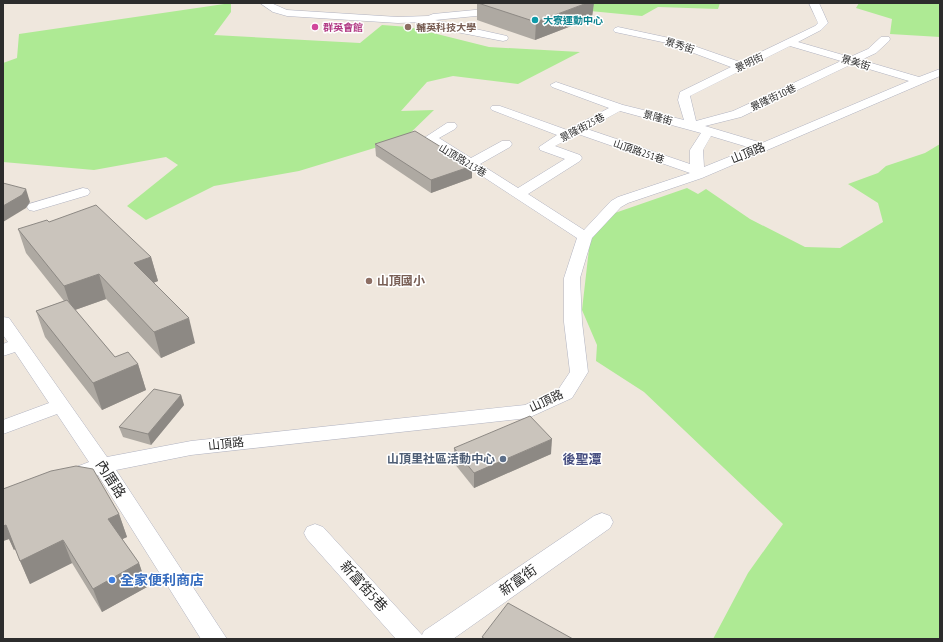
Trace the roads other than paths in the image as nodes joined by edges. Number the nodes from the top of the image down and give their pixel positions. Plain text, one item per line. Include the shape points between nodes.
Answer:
1 (265, 3) edge
2 (515, 3) edge
3 (814, 3) edge
4 (428, 19) junction
5 (618, 30) dead end
6 (503, 38) dead end
7 (885, 39) dead end
8 (791, 43) junction
9 (851, 60) junction
10 (740, 66) junction
11 (940, 72) edge
12 (920, 81) junction
13 (556, 85) dead end
14 (620, 107) junction
15 (496, 108) dead end
16 (451, 126) dead end
17 (692, 126) junction
18 (708, 131) junction
19 (573, 132) junction
20 (506, 144) dead end
21 (762, 147) junction
22 (470, 164) junction
23 (700, 172) junction
24 (82, 192) dead end
25 (519, 194) junction
26 (34, 207) dead end
27 (585, 237) junction
28 (3, 322) edge
29 (11, 347) edge
30 (62, 405) junction
31 (3, 427) edge
32 (102, 465) junction
33 (52, 484) edge
34 (602, 522) dead end
35 (315, 533) dead end
36 (440, 637) edge
37 (215, 639) edge
38 (412, 639) edge

1 - 4 street via 287,13 398,20
2 - 4 street via 486,12
3 - 8 street, 景明街 via 822,25
4 - 6 street via 446,28 471,30
5 - 10 street, 景秀街 via 670,42
7 - 9 street, 景隆街10巷 via 872,51
8 - 9 street, 景美街
8 - 10 street, 景明街
9 - 12 street, 景美街
9 - 17 street, 景隆街10巷 via 737,114
10 - 17 street, 景明街 via 684,94
11 - 12 street, 山頂路
12 - 21 street, 山頂路
13 - 14 street, 景隆街
14 - 17 street, 景隆街
14 - 19 street, 景隆街25巷
15 - 19 street, 山頂路251巷
16 - 22 street, 山頂路213巷 via 430,138
17 - 18 street, 景隆街
18 - 21 street, 景隆街
18 - 23 street via 696,148 696,165
19 - 23 street, 山頂路251巷
19 - 25 street, 景隆街25巷 via 544,147 575,158
20 - 22 street
21 - 23 street, 山頂路
22 - 25 street, 山頂路213巷
23 - 27 street, 山頂路 via 623,200 616,204
24 - 26 street
25 - 27 street, 山頂路213巷
27 - 32 street, 山頂路 via 572,278 573,322 579,372 566,394 528,411 190,448
28 - 29 street, 內厝路
29 - 30 street, 內厝路
30 - 31 street
30 - 32 street, 內厝路
32 - 33 street, 山頂路
32 - 37 street, 內厝路
34 - 36 street, 新富街
35 - 38 street, 新富街5巷

